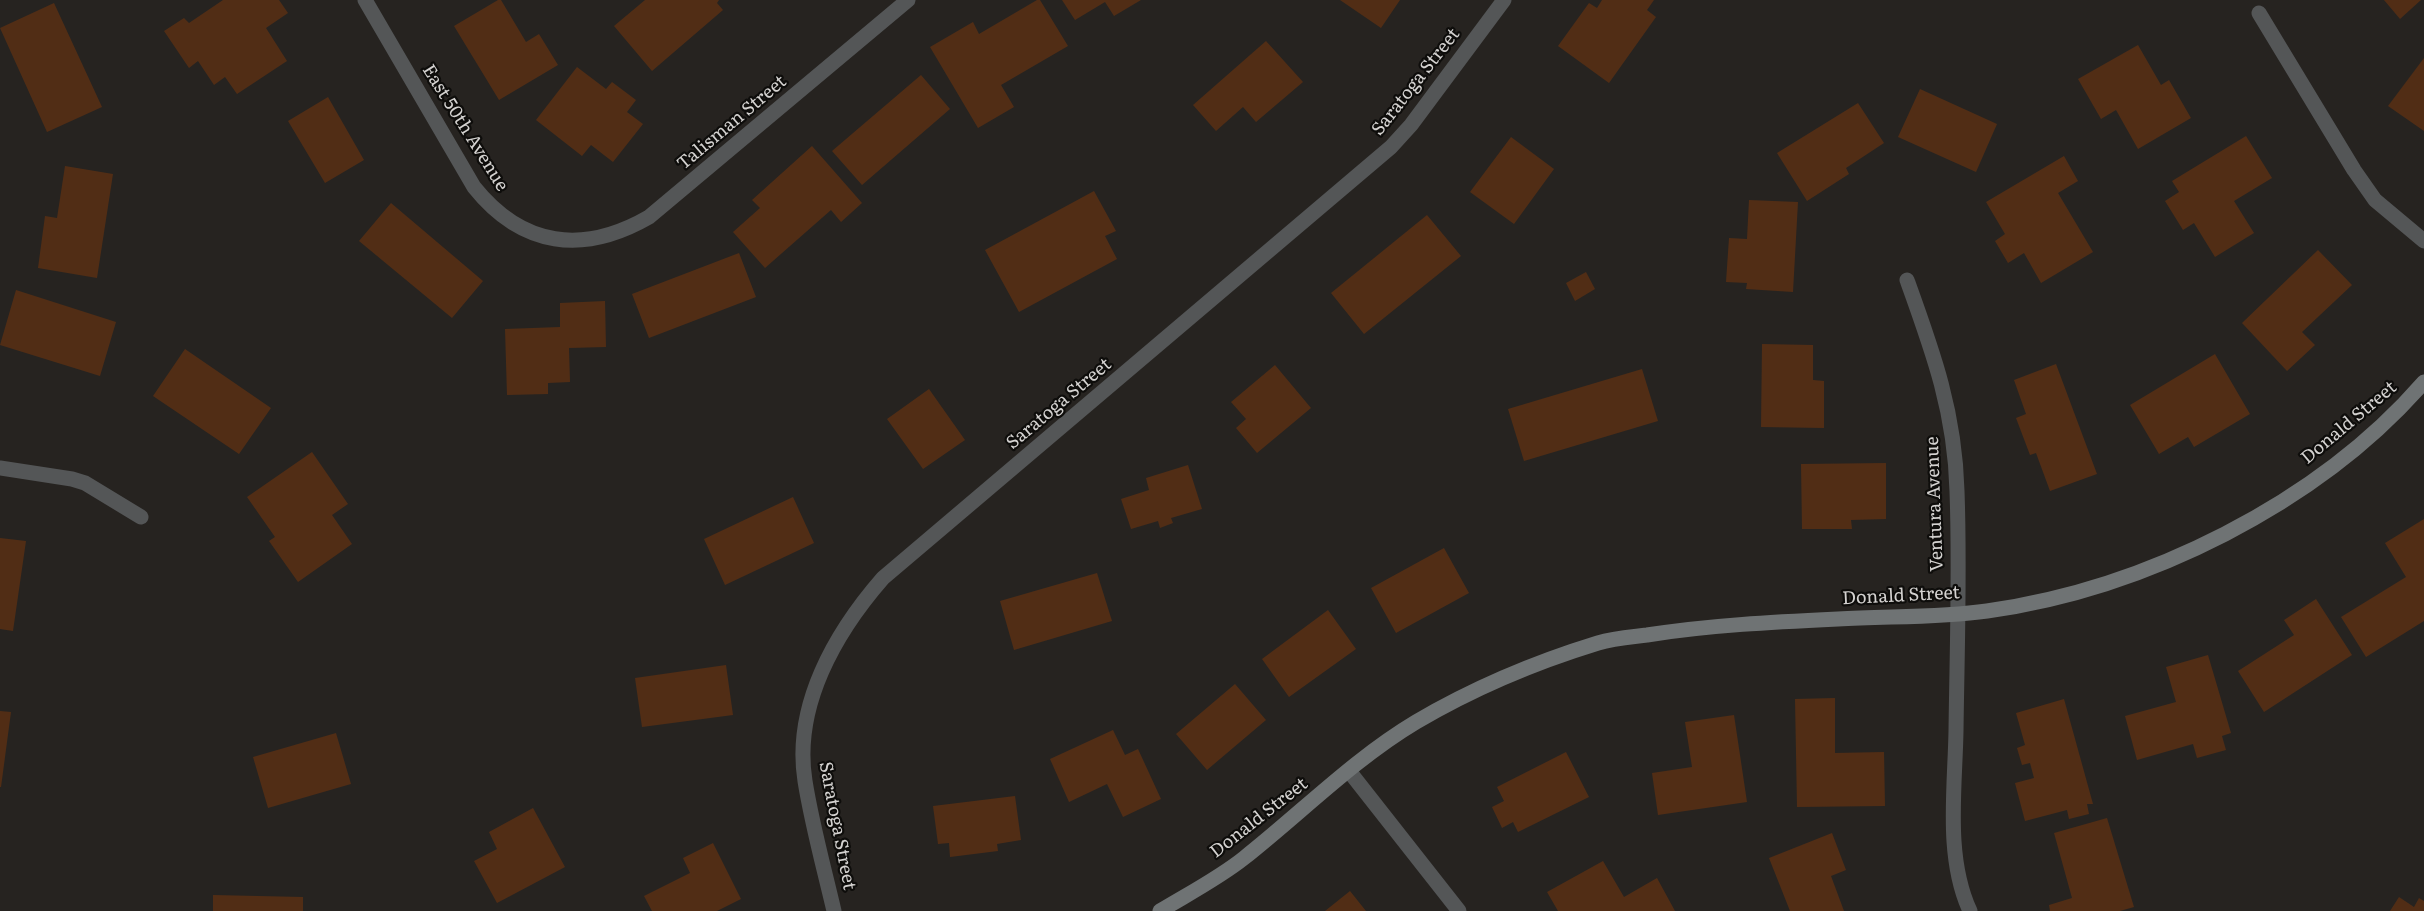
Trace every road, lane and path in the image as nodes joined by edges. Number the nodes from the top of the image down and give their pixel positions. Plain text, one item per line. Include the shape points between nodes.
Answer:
1 (365, 0) edge
2 (908, 0) edge
3 (1504, 0) edge
4 (2259, 13) dead end
5 (563, 240) joint
6 (2424, 241) edge
7 (1907, 280) dead end
8 (2424, 382) edge
9 (0, 468) edge
10 (141, 517) dead end
11 (1958, 612) junction
12 (1348, 771) junction
13 (834, 911) edge
14 (1160, 911) edge
15 (1459, 911) edge
16 (1970, 911) edge

1 - 5 street, East 50th Avenue via 484,200 509,222
2 - 5 street, Talisman Street via 649,217 622,232 593,240
3 - 13 street, Saratoga Street via 1391,147 883,578 855,611 813,693 804,740 805,780
4 - 6 street via 2370,193
7 - 11 street, Ventura Avenue via 1939,369 1951,423 1957,490
8 - 11 street, Donald Street via 2330,468 2237,529 2166,563 2118,580 2052,599 1983,612
9 - 10 street via 72,478
11 - 12 street, Donald Street via 1698,627 1601,642 1493,683 1415,723
11 - 16 street, Ventura Avenue via 1954,836 1963,896
12 - 14 street, Donald Street via 1240,861
12 - 15 street

